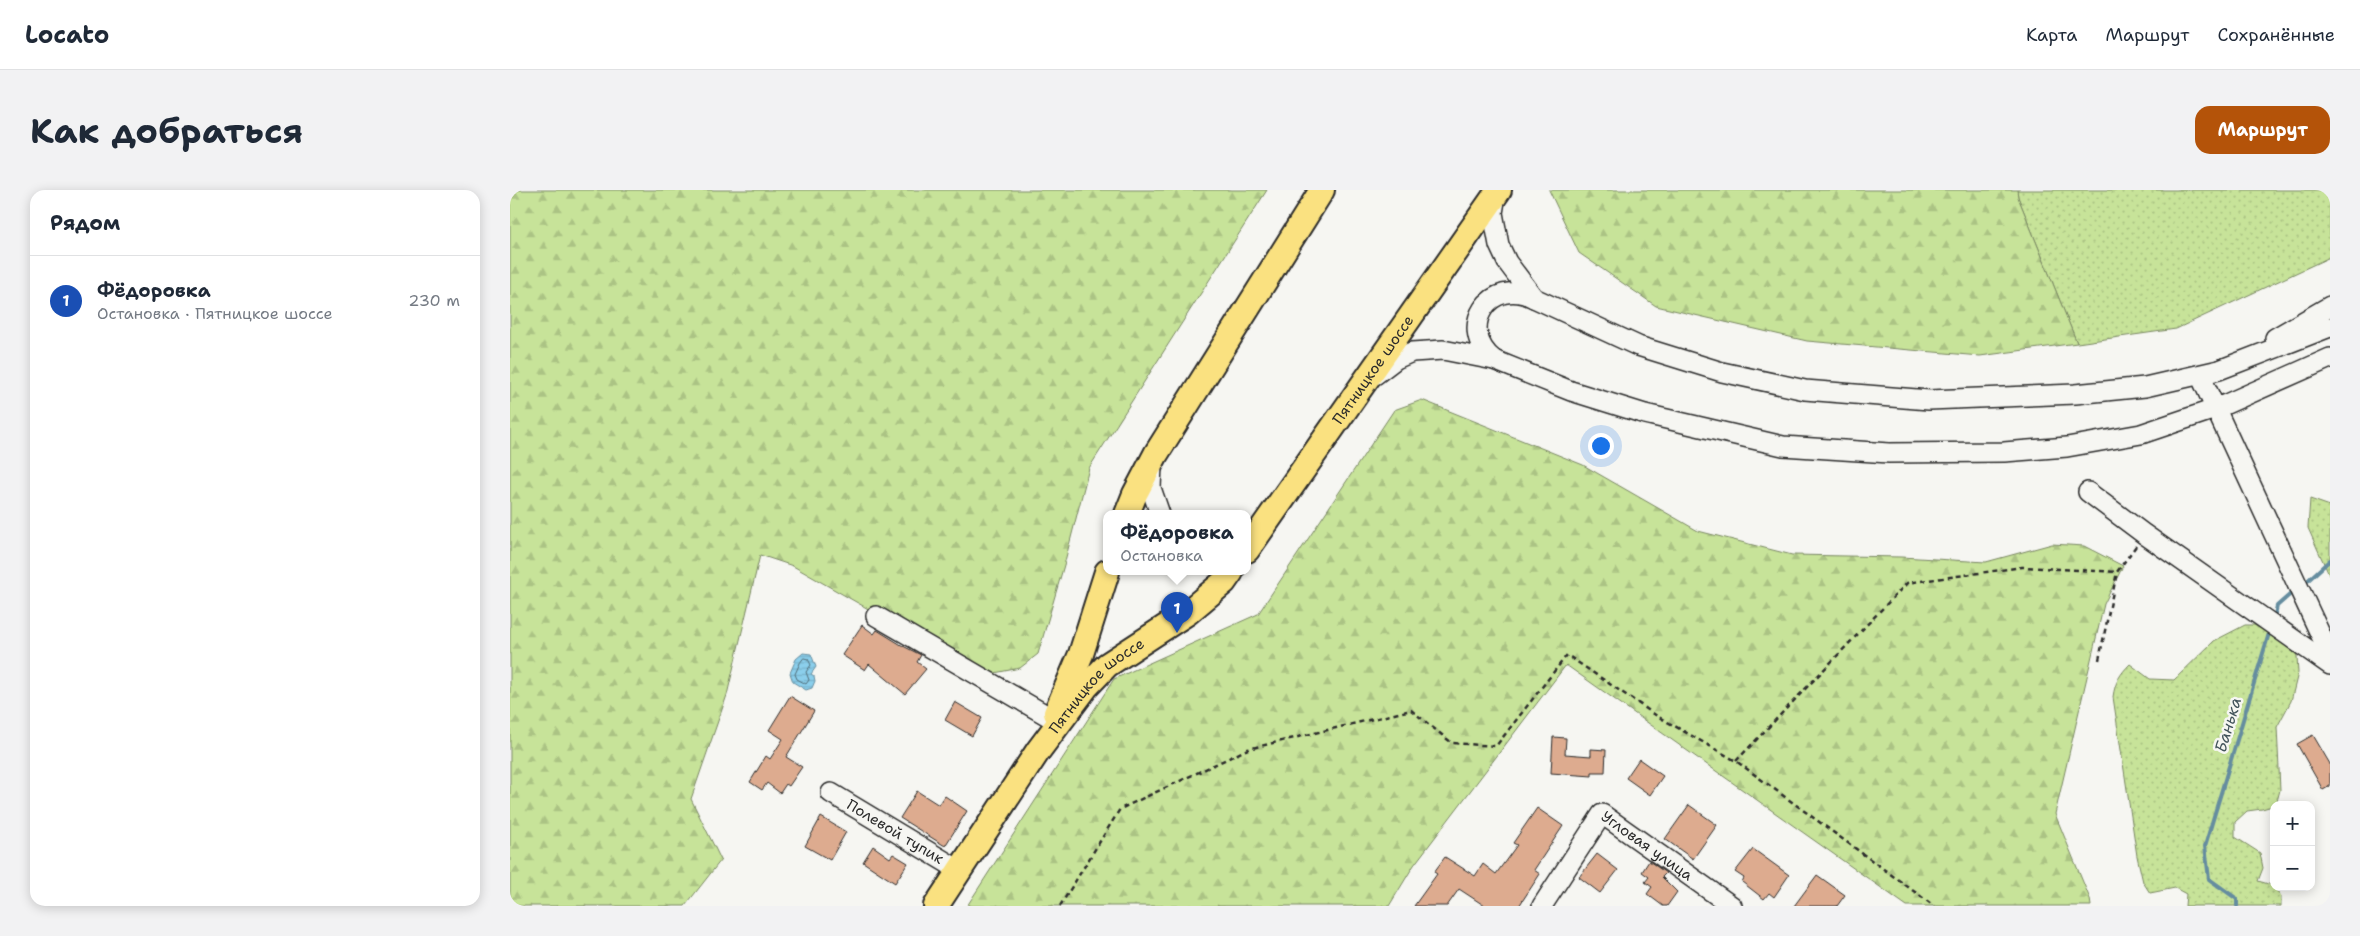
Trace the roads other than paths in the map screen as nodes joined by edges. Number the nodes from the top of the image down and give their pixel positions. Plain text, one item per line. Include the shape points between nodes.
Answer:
1 (1322, 190) edge
2 (1498, 192) edge
3 (1534, 298) junction
4 (2330, 306) edge
5 (2330, 327) edge
6 (2330, 358) edge
7 (1494, 360) junction
8 (2219, 370) junction
9 (2200, 375) junction
10 (1365, 384) junction
11 (2215, 409) junction
12 (1156, 454) junction
13 (2088, 492) dead end
14 (1129, 510) edge
15 (1158, 510) edge
16 (1269, 521) junction
17 (1251, 535) edge
18 (1251, 545) edge
19 (1106, 575) edge
20 (1229, 575) edge
21 (876, 616) dead end
22 (2330, 655) edge
23 (2330, 665) edge
24 (1053, 719) junction
25 (1038, 751) junction
26 (830, 793) dead end
27 (959, 870) junction
28 (936, 906) edge
29 (1542, 906) edge
30 (1732, 906) edge

1 - 12 main road
2 - 3 street via 1493,213 1498,245
2 - 10 main road, Пятницкое шоссе
3 - 7 street via 1520,292 1504,293 1485,305 1478,319 1477,335 1483,349
3 - 9 street via 1638,346 1722,372 1805,390 1928,400 2084,393 2146,387
4 - 8 street
5 - 8 street
6 - 11 street
7 - 10 street via 1443,350 1412,352 1396,359
7 - 11 street via 1571,391 1645,414 1783,446 1889,453 2004,452 2066,447 2141,434
8 - 9 street
9 - 11 street
10 - 16 main road, Пятницкое шоссе
11 - 22 street
12 - 14 main road
12 - 15 street via 1150,488
13 - 23 street
16 - 17 street
16 - 18 main road, Пятницкое шоссе
19 - 24 main road, Пятницкое шоссе via 1081,654
20 - 25 main road, Пятницкое шоссе via 1187,613 1106,665
21 - 24 street
24 - 25 main road, Пятницкое шоссе
25 - 27 main road, Пятницкое шоссе
26 - 27 street, Полевой тупик
27 - 28 main road, Пятницкое шоссе
29 - 30 street, Угловая улица via 1602,814

